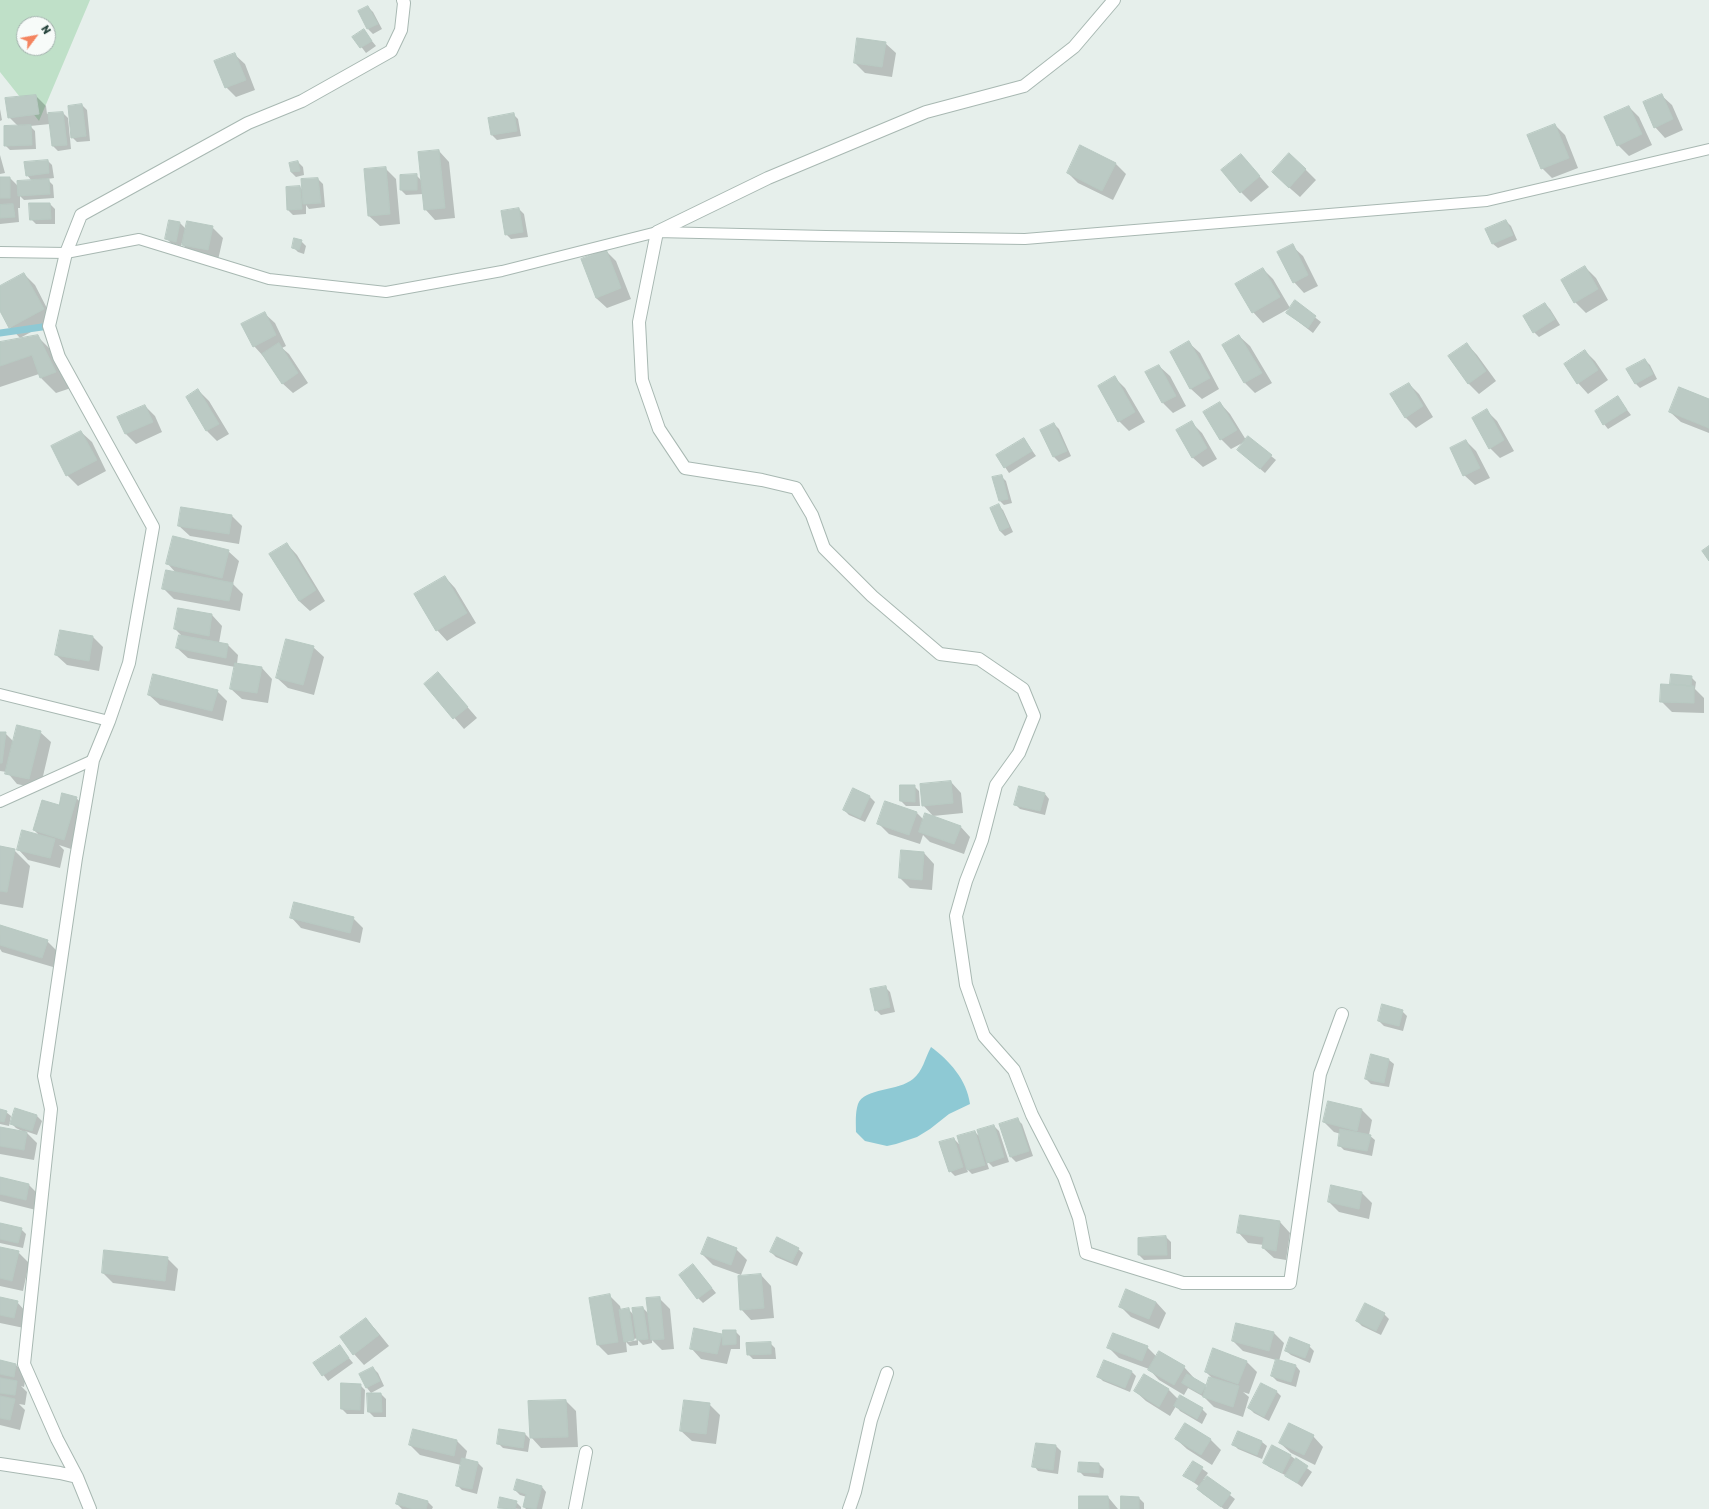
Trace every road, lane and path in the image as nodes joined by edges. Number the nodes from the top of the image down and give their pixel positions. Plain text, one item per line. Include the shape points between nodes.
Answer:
1 (403, 0) edge
2 (1114, 0) edge
3 (1709, 149) edge
4 (657, 232) junction
5 (0, 252) edge
6 (66, 253) junction
7 (0, 694) edge
8 (109, 720) junction
9 (93, 760) junction
10 (0, 802) edge
11 (1342, 1014) dead end
12 (887, 1373) dead end
13 (586, 1452) dead end
14 (0, 1464) edge
15 (78, 1478) junction
16 (90, 1509) edge
17 (575, 1509) edge
18 (849, 1509) edge

1 - 6 street via 401,30 391,51 302,101 248,123 80,215
2 - 4 street via 1074,47 1024,86 926,112 768,178
3 - 4 lane via 1487,201 1033,238
4 - 6 lane via 502,271 386,292 269,279 139,239
4 - 11 street via 639,322 642,380 659,429 685,468 796,488 812,515 824,548 872,596 940,654 979,659 1023,689 1034,716 1019,753 996,785 982,840 956,916 966,985 984,1036 1014,1070 1032,1115 1064,1177 1079,1218 1086,1253 1183,1283 1290,1283 1320,1074
5 - 6 lane
6 - 8 street via 49,326 59,357 153,527 129,663
7 - 8 lane
8 - 9 street
9 - 10 lane
9 - 15 street via 44,1076 51,1109 24,1364 57,1439
12 - 18 street via 871,1420
13 - 17 street
14 - 15 street
15 - 16 street

